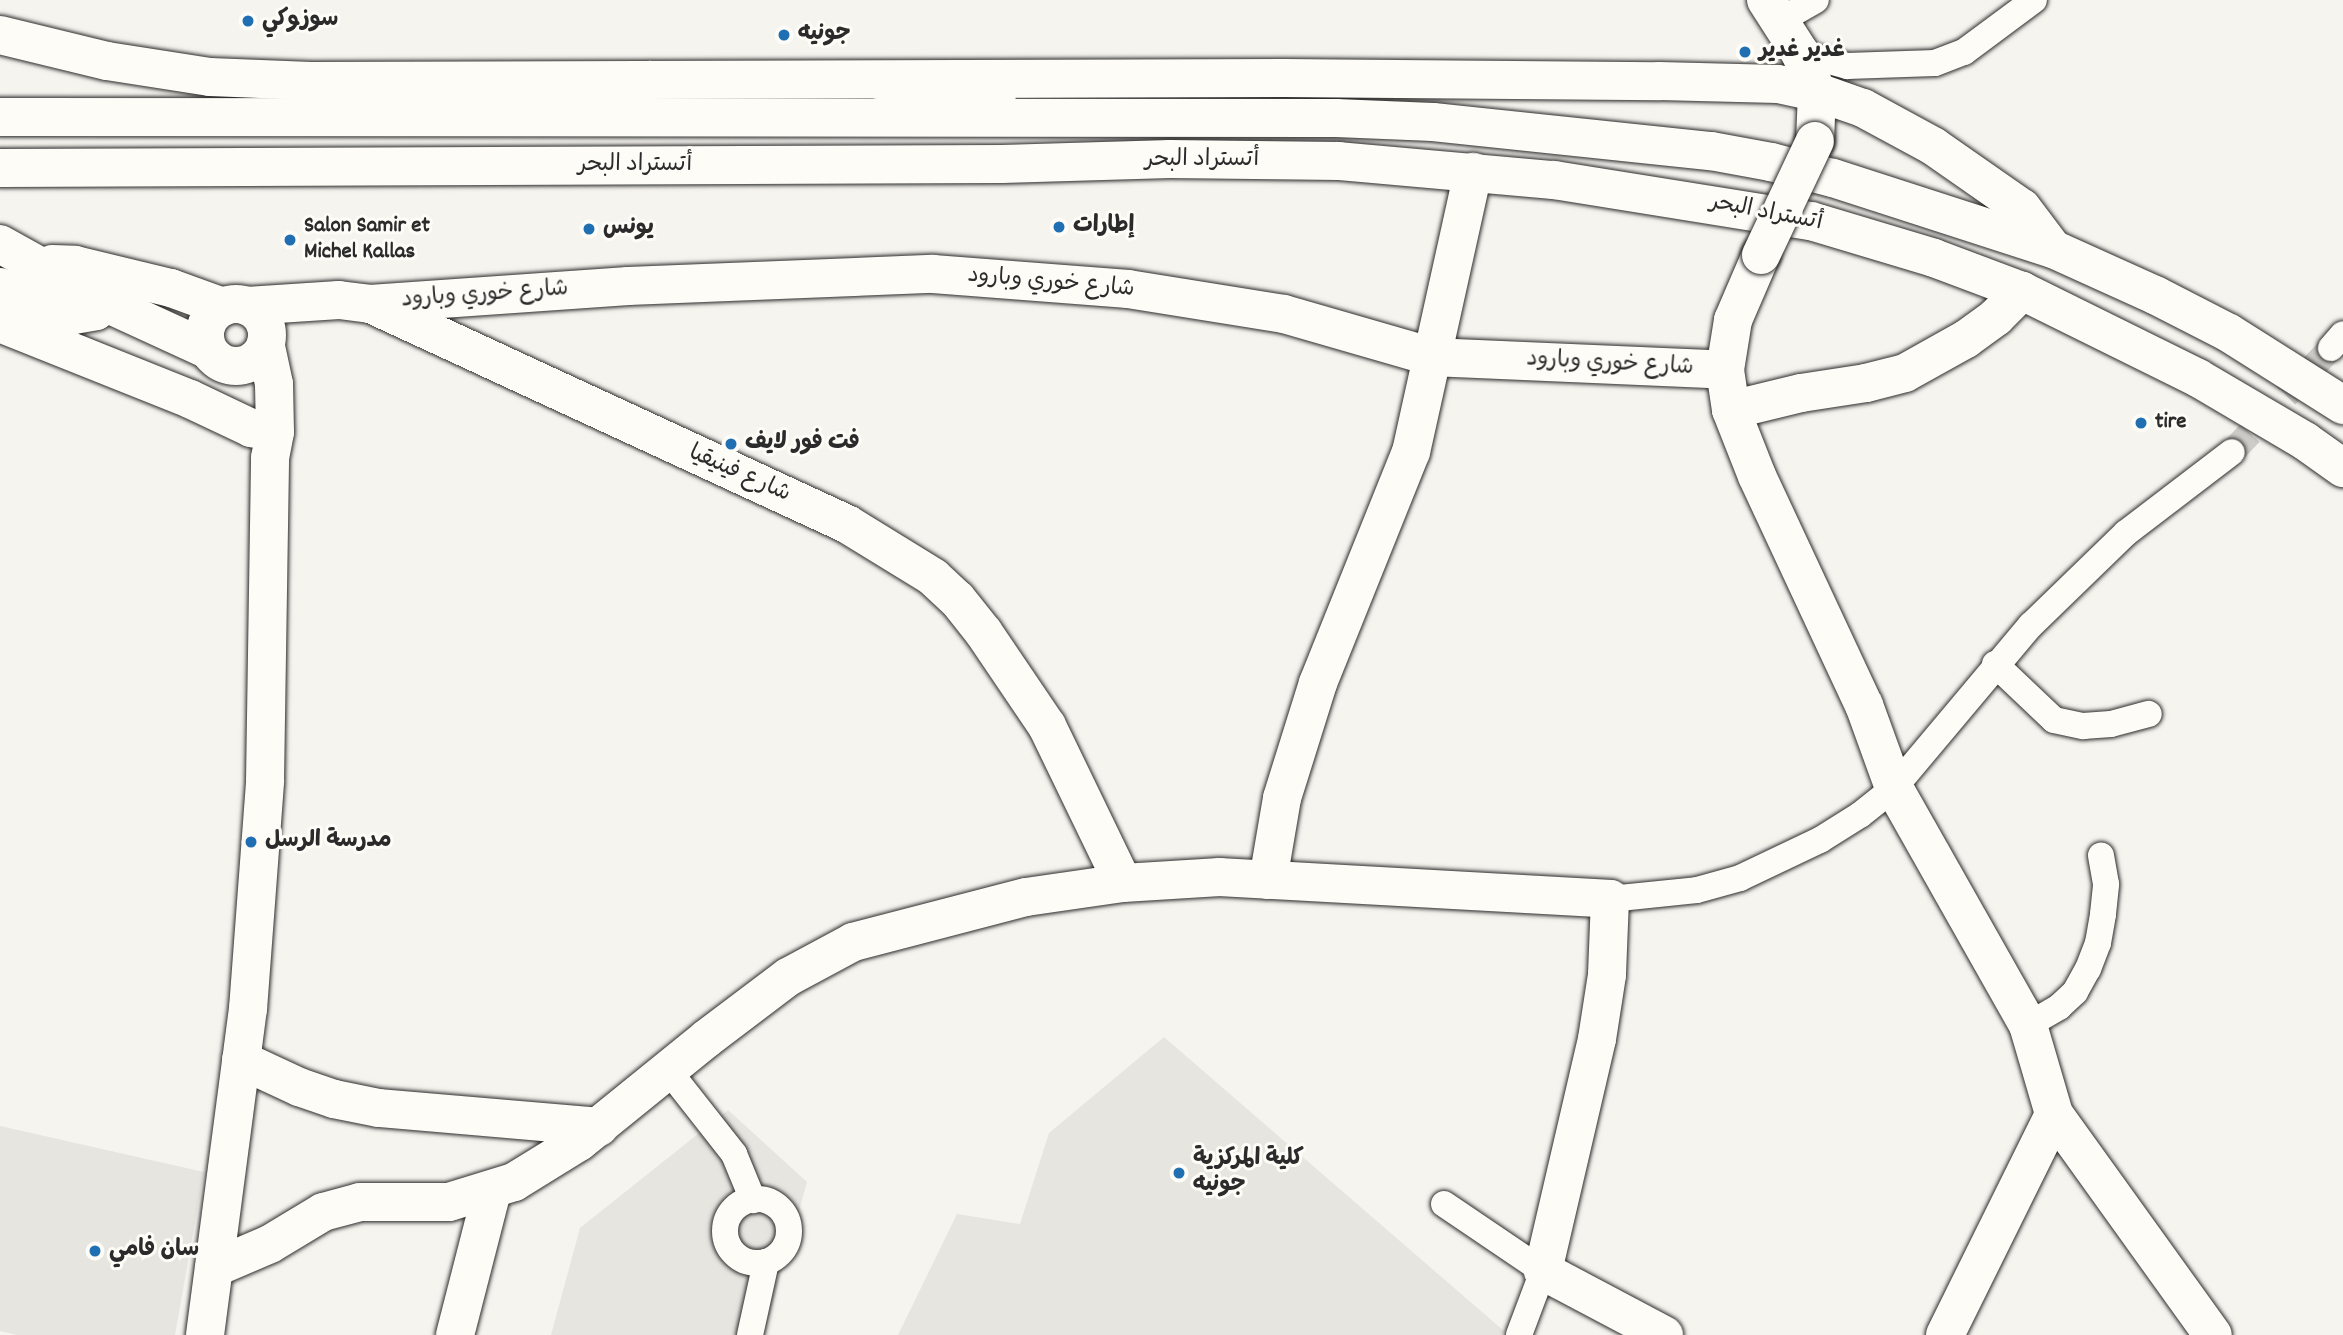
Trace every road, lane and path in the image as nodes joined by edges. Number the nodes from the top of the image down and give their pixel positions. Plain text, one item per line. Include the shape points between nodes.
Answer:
1 (1816, 0) edge
2 (2035, 0) edge
3 (1774, 10) edge
4 (0, 34) edge
5 (1800, 53) junction
6 (649, 80) junction
7 (881, 81) junction
8 (1817, 92) junction
9 (454, 116) junction
10 (0, 117) edge
11 (1113, 117) junction
12 (0, 168) edge
13 (1473, 172) junction
14 (2053, 249) junction
15 (16, 253) edge
16 (0, 287) edge
17 (2022, 291) junction
18 (106, 303) junction
19 (370, 304) junction
20 (0, 323) edge
21 (239, 339) junction
22 (1433, 357) junction
23 (1725, 370) junction
24 (190, 399) junction
25 (2343, 405) edge
26 (1731, 410) junction
27 (265, 440) junction
28 (2232, 452) tunnel mouth
29 (2343, 468) edge
30 (1995, 664) junction
31 (2149, 714) dead end
32 (1894, 788) junction
33 (2101, 855) dead end
34 (1268, 880) junction
35 (1123, 883) junction
36 (1610, 899) junction
37 (2028, 1025) junction
38 (241, 1060) junction
39 (667, 1070) junction
40 (2054, 1114) junction
41 (599, 1127) junction
42 (2079, 1151) junction
43 (2033, 1162) junction
44 (492, 1191) junction
45 (753, 1200) junction
46 (1444, 1204) dead end
47 (766, 1262) junction
48 (214, 1268) junction
49 (1543, 1271) junction
50 (205, 1335) edge
51 (455, 1335) edge
52 (750, 1335) edge
53 (1519, 1335) edge
54 (1664, 1335) edge
55 (1945, 1335) edge
56 (2213, 1335) edge

1 - 3 street
2 - 5 street via 1964,51 1935,63 1847,66
3 - 5 main road
4 - 6 main road via 107,61 210,77
5 - 8 main road
6 - 7 main road
6 - 9 main road via 504,103
7 - 8 main road via 1659,81 1778,84
7 - 11 main road
8 - 14 main road via 1863,108 1944,153 2022,208
8 - 23 main road, bridge via 1815,141 1733,320
9 - 10 main road, أتستراد البحر
9 - 11 main road, أتستراد البحر
11 - 14 main road, أتستراد البحر via 1433,122 1711,151 1833,178
12 - 13 main road, أتستراد البحر via 988,164 1170,159 1339,161
13 - 17 main road, أتستراد البحر via 1554,180 1811,221 1934,258
13 - 22 main road
14 - 25 main road, أتستراد البحر via 2229,333
15 - 18 main road
15 - 21 main road via 171,288
16 - 18 main road via 74,315 96,311
17 - 26 main road via 1966,339 1905,373
17 - 29 main road, أتستراد البحر via 2198,378
18 - 21 main road
19 - 21 main road via 339,299 303,301
19 - 22 main road, شارع خوري وبارود via 628,286 933,274 1128,289 1284,314
19 - 35 main road, شارع فينيقيا via 813,508 878,541 933,577 984,633 1047,726
20 - 24 main road
21 - 24 main road
21 - 27 main road
22 - 23 main road, شارع خوري وبارود
22 - 34 main road via 1411,452 1318,683 1282,798
23 - 26 main road
24 - 27 main road
26 - 32 main road via 1864,705
27 - 38 main road via 265,781
28 - 30 street via 2126,533
30 - 31 street via 2054,720 2092,725
30 - 32 street
32 - 36 street via 1819,840 1740,878 1697,890
32 - 37 main road
33 - 37 street via 2106,884 2103,914 2088,969 2075,992 2059,1007
34 - 35 main road via 1220,877
34 - 36 main road
35 - 39 main road via 1026,897 853,942 788,977
36 - 49 main road via 1607,975 1597,1039
37 - 40 main road
38 - 41 main road via 299,1087 368,1106
38 - 48 main road
39 - 41 main road
39 - 45 street via 734,1154
40 - 42 main road
40 - 43 main road
41 - 44 main road via 536,1170
42 - 43 main road via 2055,1153
42 - 56 main road
43 - 55 main road
44 - 48 main road via 449,1202 360,1202 323,1212 270,1244
44 - 51 main road
45 - 47 street via 779,1208 789,1228 784,1249
45 - 47 street via 738,1205 730,1214 725,1235 735,1255
46 - 49 street
47 - 52 street
48 - 50 main road
49 - 53 street
49 - 54 main road

